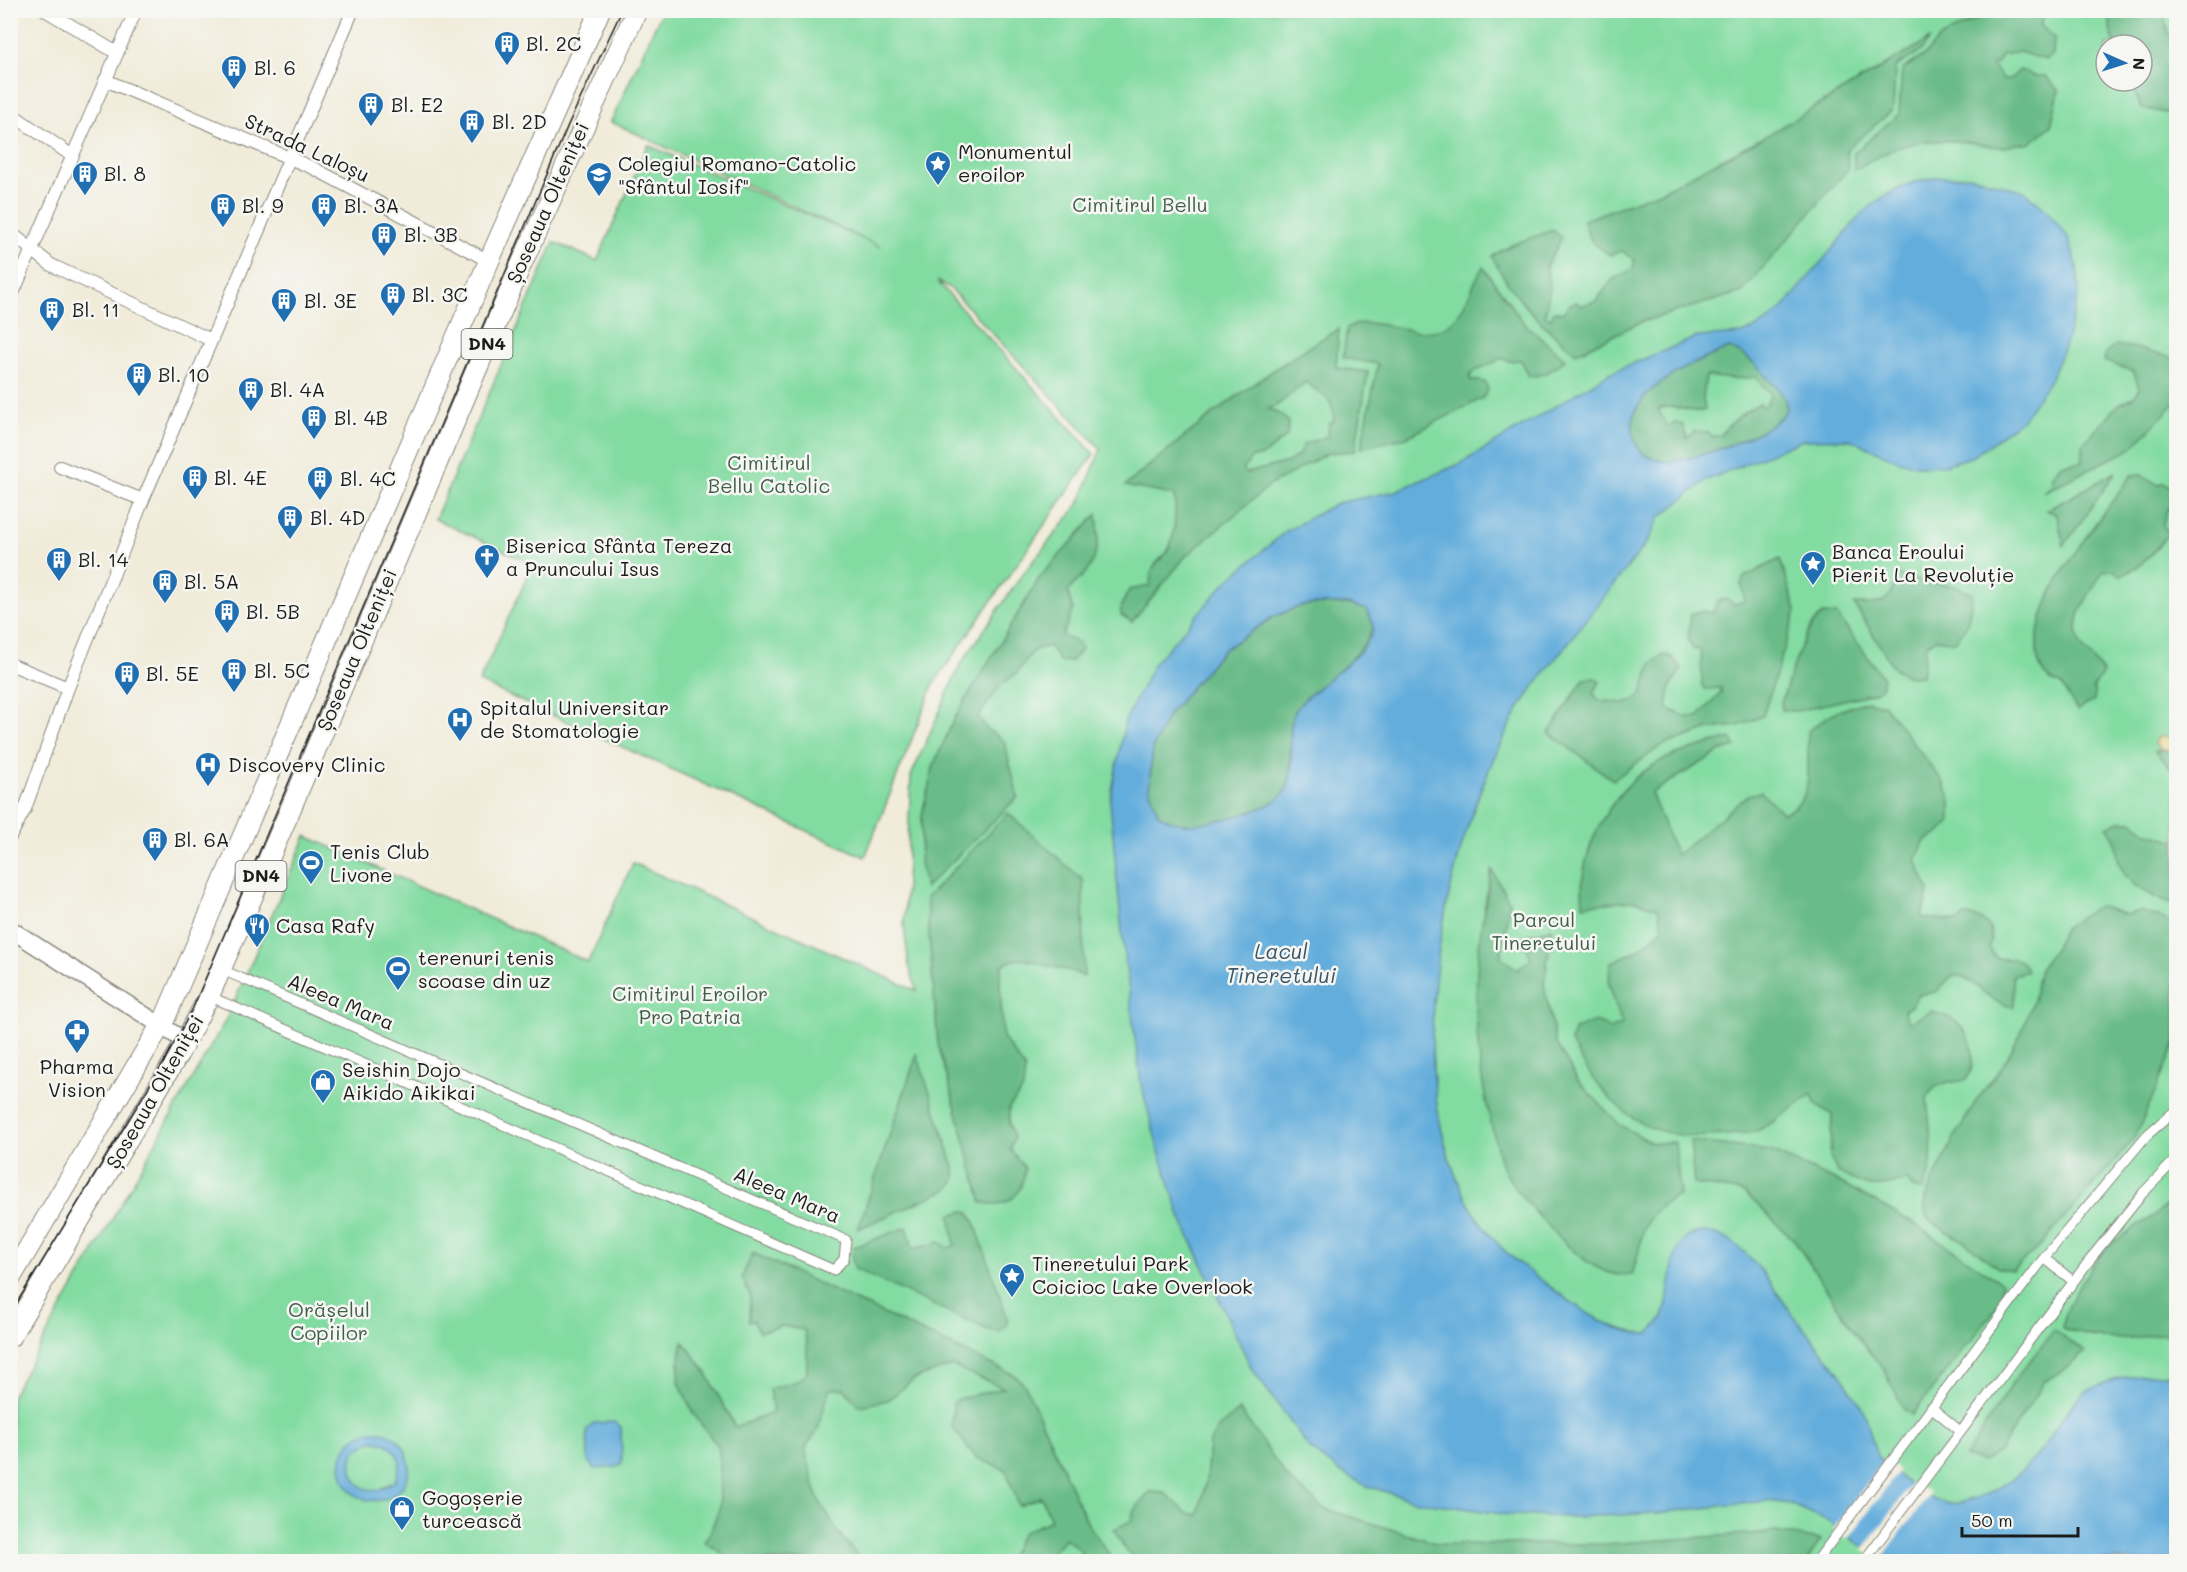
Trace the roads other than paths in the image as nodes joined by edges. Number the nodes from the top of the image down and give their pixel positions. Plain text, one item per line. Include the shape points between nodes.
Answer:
1 (45, 10) edge
2 (136, 10) edge
3 (353, 10) edge
4 (600, 10) edge
5 (638, 10) edge
6 (117, 53) junction
7 (105, 80) junction
8 (10, 113) edge
9 (71, 155) junction
10 (290, 158) junction
11 (10, 232) edge
12 (31, 249) junction
13 (489, 261) junction
14 (10, 300) edge
15 (211, 340) junction
16 (60, 467) dead end
17 (143, 500) junction
18 (10, 664) edge
19 (68, 688) junction
20 (10, 837) edge
21 (10, 929) edge
22 (220, 969) junction
23 (209, 996) junction
24 (161, 1026) junction
25 (185, 1041) junction
26 (2176, 1110) edge
27 (2176, 1159) edge
28 (2044, 1258) junction
29 (10, 1280) edge
30 (2073, 1281) junction
31 (10, 1337) edge
32 (1931, 1407) junction
33 (1960, 1431) junction
34 (1815, 1562) edge
35 (1863, 1562) edge

1 - 6 street
2 - 6 street
3 - 10 street
4 - 13 main road, Șoseaua Olteniței / DN4
5 - 22 main road, Șoseaua Olteniței / DN4 via 520,265
6 - 7 street
7 - 9 street
7 - 10 street, Strada Laloșu
8 - 9 street
9 - 12 street
10 - 13 street, Strada Laloșu
10 - 15 street
11 - 12 street
12 - 14 street
12 - 15 street via 51,265
13 - 24 main road, Șoseaua Olteniței / DN4
15 - 17 street
16 - 17 street
17 - 19 street
18 - 19 street
19 - 20 street via 25,809
21 - 24 street
22 - 23 main road, Șoseaua Olteniței / DN4
22 - 23 street, Aleea Mara via 846,1240 844,1259 834,1270
23 - 25 main road, Șoseaua Olteniței / DN4
24 - 25 street
24 - 29 main road, Șoseaua Olteniței / DN4
25 - 31 main road, Șoseaua Olteniței / DN4
26 - 28 street via 2147,1135
27 - 30 street
28 - 30 street
28 - 32 street
30 - 33 street
32 - 33 street
32 - 34 street
33 - 35 street

